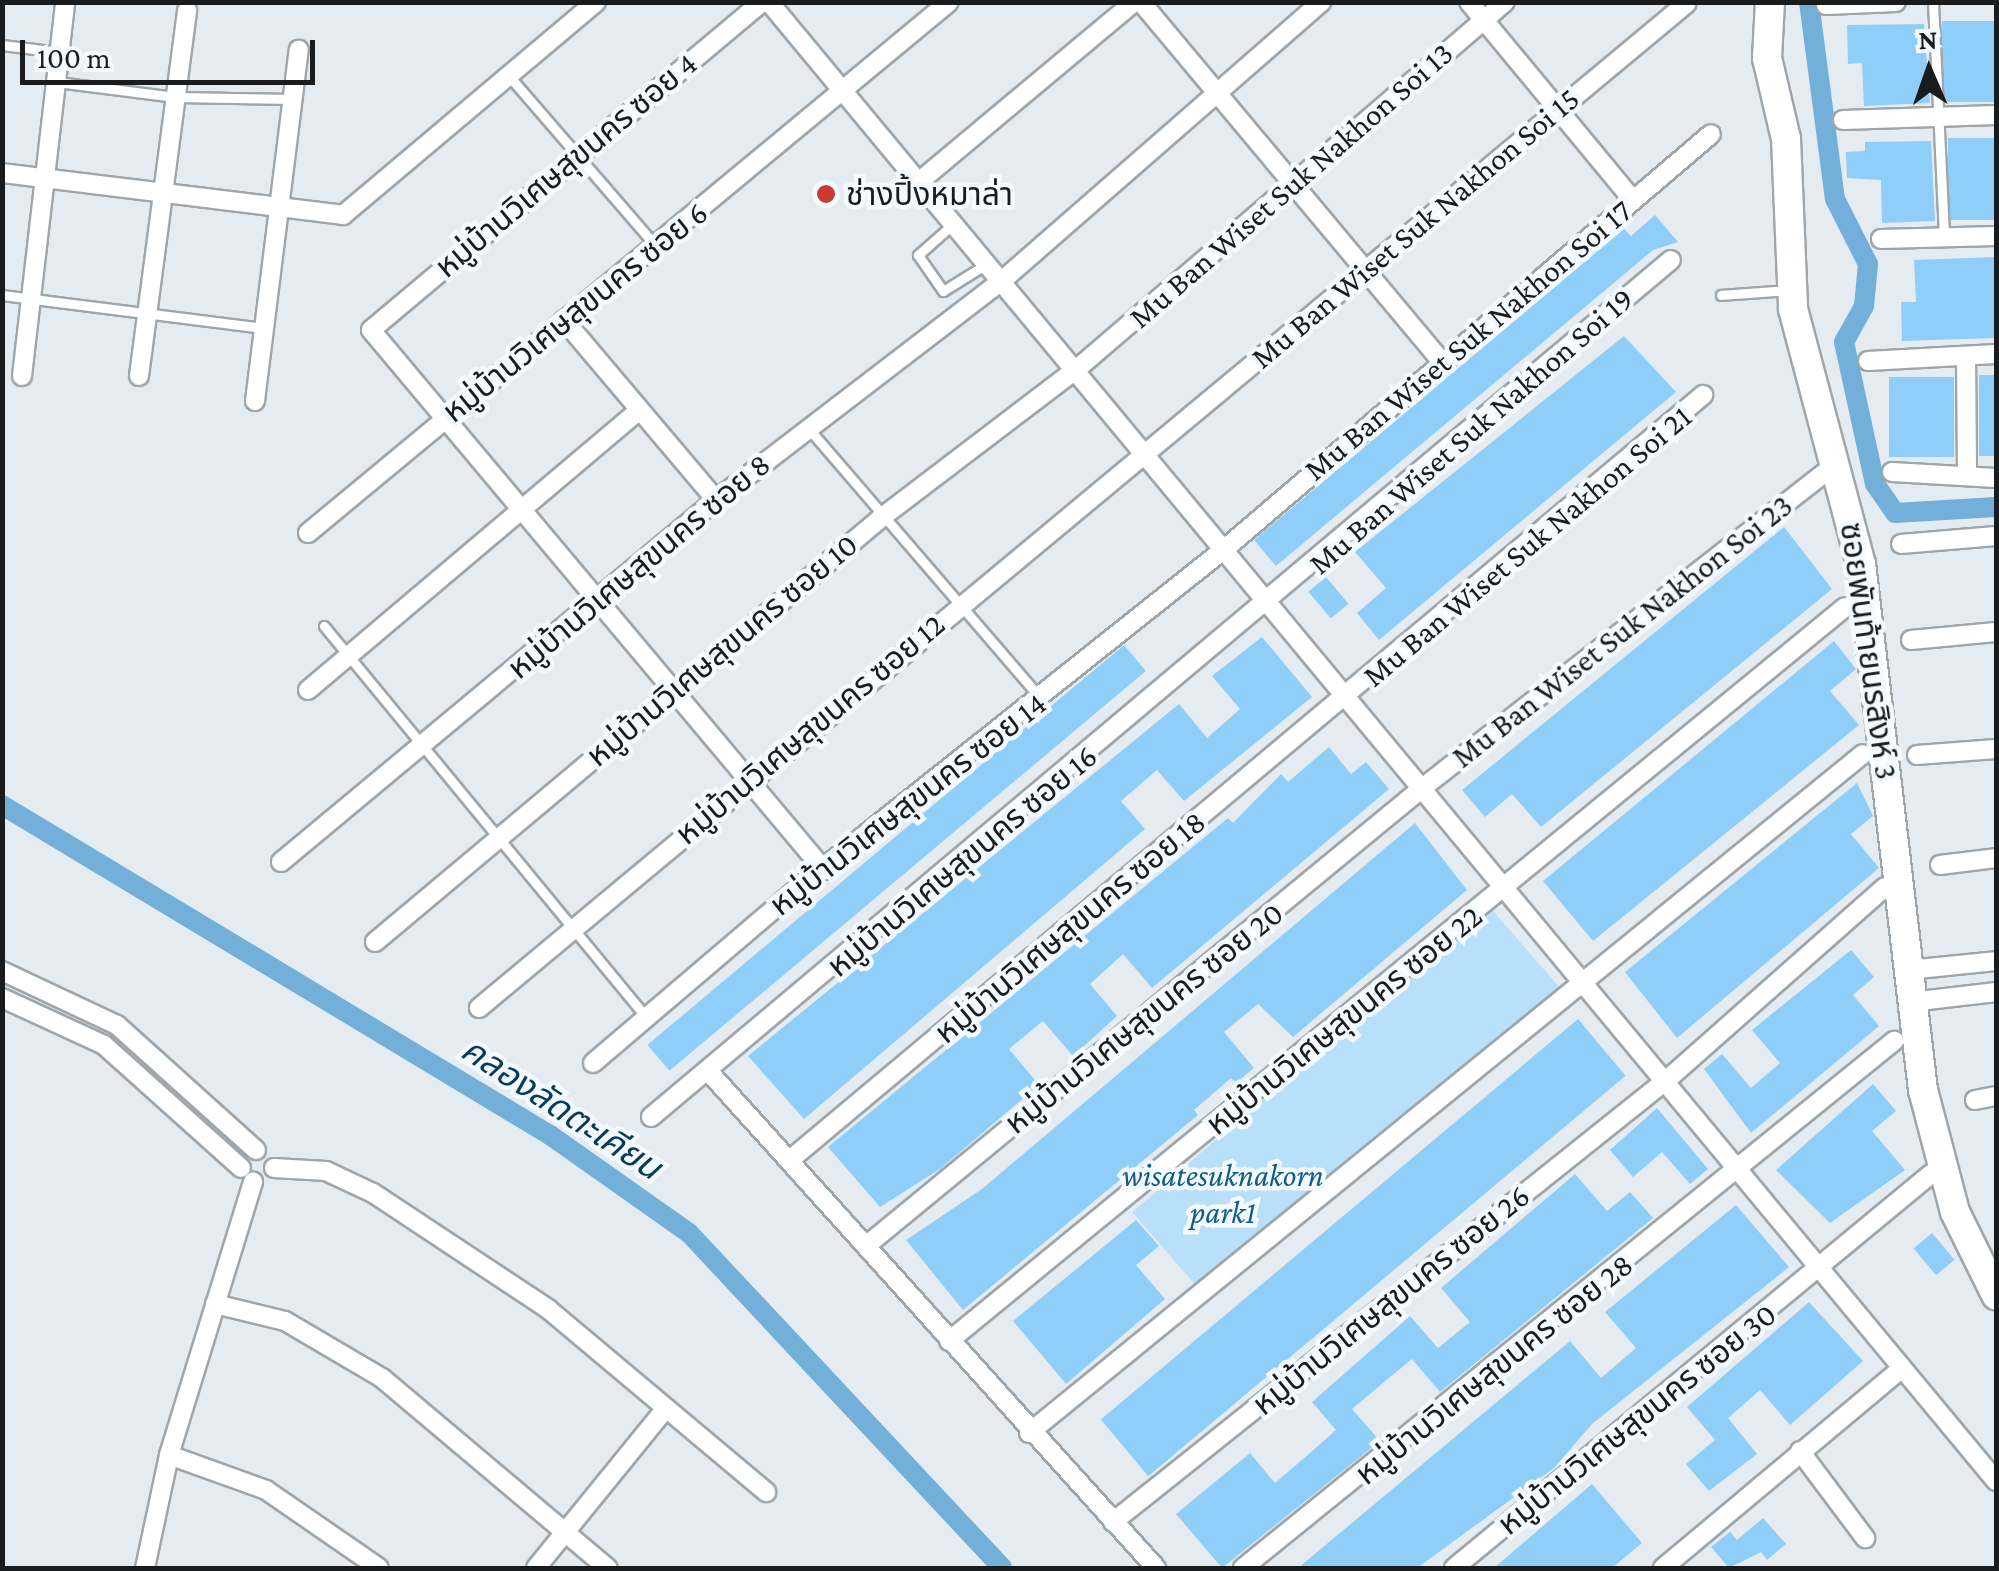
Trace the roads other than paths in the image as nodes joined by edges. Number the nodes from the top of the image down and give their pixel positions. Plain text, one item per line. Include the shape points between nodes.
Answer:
1 (65, 2) edge
2 (596, 2) edge
3 (766, 2) edge
4 (949, 2) edge
5 (1138, 2) edge
6 (1322, 2) edge
7 (1469, 2) edge
8 (1505, 2) edge
9 (1770, 2) edge
10 (1896, 2) edge
11 (1934, 2) edge
12 (1687, 3) edge
13 (1826, 6) dead end
14 (187, 10) dead end
15 (1484, 20) junction
16 (2, 45) edge
17 (299, 50) dead end
18 (59, 52) junction
19 (509, 76) junction
20 (57, 82) junction
21 (1214, 91) junction
22 (844, 92) junction
23 (175, 96) junction
24 (292, 99) junction
25 (1558, 110) junction
26 (1996, 115) edge
27 (1938, 116) junction
28 (1844, 120) dead end
29 (1711, 134) dead end
30 (573, 156) junction
31 (2, 173) edge
32 (46, 178) junction
33 (920, 181) junction
34 (1288, 182) junction
35 (164, 192) junction
36 (1632, 199) junction
37 (280, 207) junction
38 (955, 222) junction
39 (1996, 236) edge
40 (1882, 238) dead end
41 (1944, 238) junction
42 (655, 245) junction
43 (990, 260) junction
44 (1671, 260) dead end
45 (1364, 270) junction
46 (1005, 278) junction
47 (1791, 289) junction
48 (2, 295) edge
49 (1721, 296) dead end
50 (30, 298) junction
51 (147, 313) junction
52 (564, 320) junction
53 (263, 328) junction
54 (1996, 354) edge
55 (1966, 356) junction
56 (1440, 359) junction
57 (1868, 361) dead end
58 (1078, 368) junction
59 (22, 376) dead end
60 (138, 376) dead end
61 (1703, 395) dead end
62 (254, 401) dead end
63 (636, 412) junction
64 (449, 414) junction
65 (808, 427) junction
66 (1144, 452) junction
67 (1892, 472) dead end
68 (1823, 474) dead end
69 (1966, 476) junction
70 (1996, 478) edge
71 (716, 500) junction
72 (528, 508) junction
73 (882, 518) junction
74 (308, 533) dead end
75 (1996, 536) edge
76 (1901, 544) dead end
77 (1227, 548) junction
78 (600, 599) junction
79 (1272, 603) junction
80 (958, 606) junction
81 (1845, 607) dead end
82 (324, 626) dead end
83 (1996, 632) edge
84 (1912, 640) dead end
85 (348, 657) junction
86 (674, 689) junction
87 (308, 690) dead end
88 (1350, 696) junction
89 (1041, 699) junction
90 (420, 747) junction
91 (1996, 749) edge
92 (1863, 754) dead end
93 (1917, 755) dead end
94 (749, 782) junction
95 (1422, 789) junction
96 (496, 838) junction
97 (1996, 858) edge
98 (280, 862) dead end
99 (1940, 865) dead end
100 (824, 870) junction
101 (1885, 887) dead end
102 (1506, 888) junction
103 (571, 926) junction
104 (374, 942) dead end
105 (1996, 961) edge
106 (1908, 970) junction
107 (2, 972) edge
108 (1589, 984) junction
109 (1996, 992) edge
110 (2, 998) edge
111 (1911, 1002) junction
112 (479, 1008) dead end
113 (647, 1018) junction
114 (129, 1034) junction
115 (1894, 1041) dead end
116 (116, 1054) junction
117 (592, 1063) dead end
118 (709, 1072) junction
119 (1669, 1078) junction
120 (1996, 1096) edge
121 (1975, 1100) dead end
122 (214, 1108) junction
123 (651, 1117) dead end
124 (194, 1123) junction
125 (256, 1150) junction
126 (791, 1158) junction
127 (274, 1168) junction
128 (1745, 1168) junction
129 (1931, 1174) dead end
130 (247, 1175) junction
131 (866, 1246) junction
132 (1820, 1270) junction
133 (1996, 1294) edge
134 (215, 1304) junction
135 (949, 1341) junction
136 (1901, 1369) junction
137 (666, 1408) junction
138 (1029, 1433) junction
139 (1800, 1451) junction
140 (168, 1455) junction
141 (1996, 1480) edge
142 (766, 1492) dead end
143 (1113, 1522) junction
144 (564, 1530) junction
145 (1865, 1538) dead end
146 (356, 1561) edge
147 (145, 1568) edge
148 (379, 1568) edge
149 (536, 1568) edge
150 (608, 1568) edge
151 (1156, 1568) edge
152 (1243, 1568) edge
153 (1454, 1568) edge
154 (1663, 1568) edge

1 - 18 street
2 - 19 street
3 - 22 street
3 - 30 street, หมู่บ้านวิเศษสุขนคร ซอย 4
4 - 22 street, หมู่บ้านวิเศษสุขนคร ซอย 6
5 - 21 street
5 - 33 street
6 - 21 street, หมู่บ้านวิเศษสุขนคร ซอย 8
7 - 15 street
8 - 15 street, Mu Ban Wiset Suk Nakhon Soi 13
9 - 47 street, ซอยพันท้ายนรสิงห์ 3 via 1767,58 1786,139
10 - 13 street
11 - 27 lane
12 - 25 street, Mu Ban Wiset Suk Nakhon Soi 15
14 - 23 street
15 - 25 street
15 - 34 street, Mu Ban Wiset Suk Nakhon Soi 13
16 - 18 lane
17 - 24 street
18 - 20 street
19 - 30 lane
19 - 37 street via 343,215
20 - 23 lane
20 - 32 street
21 - 34 street
21 - 46 street, หมู่บ้านวิเศษสุขนคร ซอย 8
22 - 33 street
22 - 42 street, หมู่บ้านวิเศษสุขนคร ซอย 6
23 - 24 lane
23 - 35 street
24 - 37 street
25 - 36 street
25 - 45 street, Mu Ban Wiset Suk Nakhon Soi 15
26 - 27 street
27 - 28 street
27 - 41 lane
29 - 36 street, Mu Ban Wiset Suk Nakhon Soi 17
30 - 42 lane
30 - 64 street, หมู่บ้านวิเศษสุขนคร ซอย 4 via 372,330
31 - 32 street
32 - 35 street
32 - 50 street
33 - 38 street
34 - 45 street
34 - 58 street, Mu Ban Wiset Suk Nakhon Soi 13
35 - 37 street
35 - 51 street
36 - 56 street, Mu Ban Wiset Suk Nakhon Soi 17
37 - 53 street
38 - 43 street
38 - 43 lane via 918,254 943,290
39 - 41 street
40 - 41 street
42 - 52 street, หมู่บ้านวิเศษสุขนคร ซอย 6
43 - 46 street
44 - 79 street, Mu Ban Wiset Suk Nakhon Soi 19
45 - 56 street
45 - 66 street, Mu Ban Wiset Suk Nakhon Soi 15
46 - 58 street
46 - 65 street, หมู่บ้านวิเศษสุขนคร ซอย 8
47 - 49 lane
47 - 106 street, ซอยพันท้ายนรสิงห์ 3 via 1861,564
48 - 50 lane
50 - 51 lane
50 - 59 street
51 - 53 lane
51 - 60 street
52 - 63 street
52 - 64 street, หมู่บ้านวิเศษสุขนคร ซอย 6
53 - 62 street
54 - 55 street
55 - 57 street
55 - 69 street
56 - 77 street, Mu Ban Wiset Suk Nakhon Soi 17
58 - 66 street
58 - 73 street, หมู่บ้านวิเศษสุขนคร ซอย 10
61 - 88 street, Mu Ban Wiset Suk Nakhon Soi 21
63 - 71 street
63 - 72 street
64 - 72 street
64 - 74 street, หมู่บ้านวิเศษสุขนคร ซอย 6
65 - 71 street, หมู่บ้านวิเศษสุขนคร ซอย 8
65 - 73 lane
66 - 77 street
66 - 80 street, หมู่บ้านวิเศษสุขนคร ซอย 12
67 - 69 street
68 - 95 street, Mu Ban Wiset Suk Nakhon Soi 23
69 - 70 street
71 - 78 street, หมู่บ้านวิเศษสุขนคร ซอย 8
72 - 78 street
72 - 85 street
73 - 80 lane
73 - 86 street, หมู่บ้านวิเศษสุขนคร ซอย 10
75 - 76 street
77 - 79 street
77 - 89 street, หมู่บ้านวิเศษสุขนคร ซอย 14
78 - 86 street
78 - 90 street, หมู่บ้านวิเศษสุขนคร ซอย 8
79 - 88 street
79 - 118 street, หมู่บ้านวิเศษสุขนคร ซอย 16
80 - 89 lane
80 - 94 street, หมู่บ้านวิเศษสุขนคร ซอย 12
81 - 102 street, หมู่บ้านวิเศษสุขนคร ซอย 22
82 - 85 lane
83 - 84 street
85 - 87 street
85 - 90 lane
86 - 94 street
86 - 96 street, หมู่บ้านวิเศษสุขนคร ซอย 10
88 - 95 street
88 - 126 street, หมู่บ้านวิเศษสุขนคร ซอย 18
89 - 100 street, หมู่บ้านวิเศษสุขนคร ซอย 14
90 - 96 lane
90 - 98 street, หมู่บ้านวิเศษสุขนคร ซอย 8
91 - 93 street
92 - 108 street
94 - 100 street
94 - 103 street, หมู่บ้านวิเศษสุขนคร ซอย 12
95 - 102 street
95 - 131 street, หมู่บ้านวิเศษสุขนคร ซอย 20
96 - 103 lane
96 - 104 street, หมู่บ้านวิเศษสุขนคร ซอย 10
97 - 99 street
100 - 113 street, หมู่บ้านวิเศษสุขนคร ซอย 14
101 - 119 street, หมู่บ้านวิเศษสุขนคร ซอย 26
102 - 108 street
102 - 135 street, หมู่บ้านวิเศษสุขนคร ซอย 22
103 - 112 street, หมู่บ้านวิเศษสุขนคร ซอย 12
103 - 113 lane
105 - 106 street
106 - 111 street, ซอยพันท้ายนรสิงห์ 3
107 - 114 street
108 - 119 street
108 - 138 street
109 - 111 street
110 - 116 street
111 - 133 street, ซอยพันท้ายนรสิงห์ 3 via 1955,1212
113 - 117 street, หมู่บ้านวิเศษสุขนคร ซอย 14
114 - 116 street
114 - 122 street
115 - 128 street, หมู่บ้านวิเศษสุขนคร ซอย 28
116 - 124 street
118 - 123 street, หมู่บ้านวิเศษสุขนคร ซอย 16
118 - 126 street
119 - 128 street
119 - 143 street, หมู่บ้านวิเศษสุขนคร ซอย 26
120 - 121 street
122 - 124 street
122 - 125 street
124 - 130 street
125 - 127 street via 272,1157
125 - 130 street
126 - 131 street
127 - 130 street via 267,1180
127 - 137 street via 351,1179 548,1309
128 - 132 street
128 - 152 street, หมู่บ้านวิเศษสุขนคร ซอย 28
129 - 132 street, หมู่บ้านวิเศษสุขนคร ซอย 30
130 - 134 street
131 - 135 street
132 - 136 street
132 - 153 street, หมู่บ้านวิเศษสุขนคร ซอย 30
134 - 140 street
134 - 144 street via 285,1321 382,1378
135 - 138 street
136 - 139 street
136 - 141 street
137 - 142 street
137 - 144 street
138 - 143 street
139 - 145 street
139 - 154 street
140 - 146 street via 266,1490
140 - 147 street
143 - 151 street
144 - 149 street
144 - 150 street
146 - 148 street

